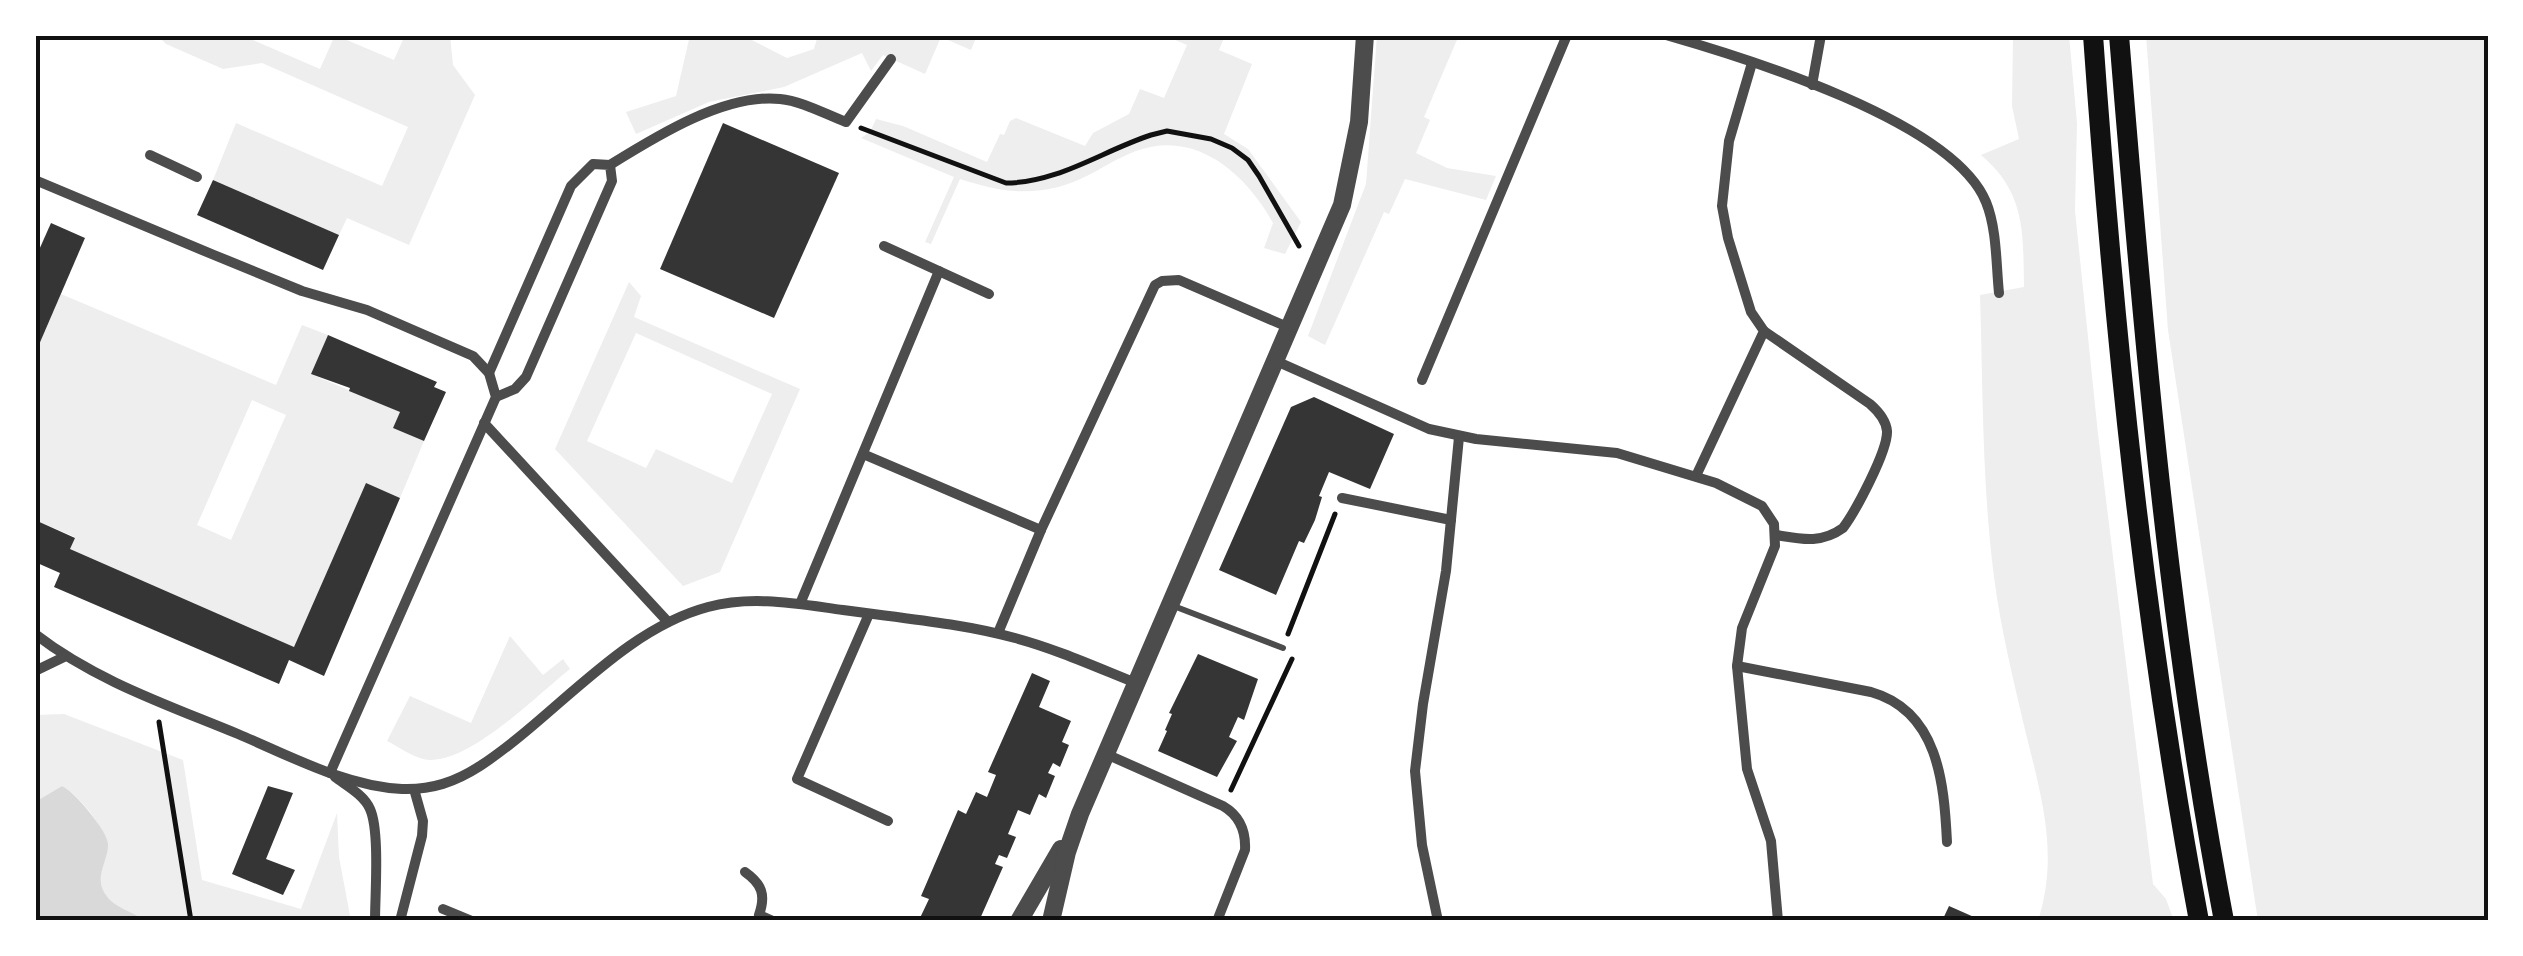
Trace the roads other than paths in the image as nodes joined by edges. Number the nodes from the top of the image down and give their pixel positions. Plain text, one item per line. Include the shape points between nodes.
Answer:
1 (1365, 35) edge
2 (1568, 35) edge
3 (1666, 35) edge
4 (1822, 35) edge
5 (2093, 35) edge
6 (2119, 35) edge
7 (891, 59) dead end
8 (1752, 63) junction
9 (1812, 85) junction
10 (150, 155) dead end
11 (610, 166) junction
12 (198, 177) dead end
13 (35, 180) edge
14 (884, 246) dead end
15 (939, 271) junction
16 (1999, 293) dead end
17 (989, 294) dead end
18 (1291, 328) junction
19 (1764, 331) junction
20 (1276, 360) junction
21 (488, 373) junction
22 (1422, 380) dead end
23 (496, 398) junction
24 (484, 423) junction
25 (1459, 437) junction
26 (863, 454) junction
27 (1696, 476) junction
28 (1342, 498) road end
29 (1451, 520) junction
30 (1042, 530) junction
31 (1776, 535) junction
32 (800, 604) junction
33 (1170, 605) junction
34 (869, 614) junction
35 (668, 622) junction
36 (998, 633) junction
37 (35, 634) edge
38 (1283, 648) road end
39 (64, 656) junction
40 (1738, 666) junction
41 (35, 671) edge
42 (1136, 683) junction
43 (1106, 754) junction
44 (330, 773) junction
45 (414, 789) junction
46 (1080, 814) junction
47 (888, 822) dead end
48 (1947, 842) dead end
49 (744, 872) dead end
50 (443, 909) dead end
51 (758, 918) edge
52 (375, 921) edge
53 (400, 921) edge
54 (472, 921) edge
55 (773, 921) edge
56 (1018, 921) edge
57 (1050, 921) edge
58 (1218, 921) edge
59 (1438, 921) edge
60 (1778, 921) edge
61 (2199, 921) edge
62 (2224, 921) edge

1 - 18 street via 1347,186
2 - 22 street
3 - 8 street
4 - 9 street
5 - 61 main road via 2142,556
6 - 62 main road via 2169,582
7 - 11 street via 846,122 784,99 760,100 704,114
8 - 9 street
8 - 19 street via 1729,141 1722,206 1752,312
9 - 16 street via 1930,143 1971,177 1991,217
10 - 12 street
11 - 21 street via 594,164 571,186
11 - 23 street via 612,181 526,377
13 - 21 street via 302,291 367,310 473,356
14 - 15 street
15 - 17 street
15 - 26 street
18 - 20 street
18 - 30 street via 1179,280 1155,285
19 - 27 street
19 - 31 street via 1870,404 1887,429 1842,528 1811,540
20 - 25 street
20 - 33 street
21 - 23 street
23 - 24 street
24 - 35 street
24 - 44 street
25 - 27 street via 1598,450
25 - 29 street
26 - 30 street
26 - 32 street
27 - 31 street via 1762,506
28 - 29 street
29 - 59 street via 1415,771
30 - 36 street
31 - 40 street via 1742,628
32 - 34 street
32 - 35 street via 741,600
33 - 38 lane
33 - 42 street
34 - 36 street
34 - 47 street via 797,778
35 - 45 street via 478,768
36 - 42 street
37 - 39 street
39 - 41 street
39 - 44 street
40 - 48 street via 1871,692 1908,710 1940,776
40 - 60 street via 1748,769 1771,841
42 - 43 street
43 - 46 street
43 - 58 street via 1237,817 1246,838
44 - 45 street
44 - 52 street via 370,810
45 - 53 street via 422,836
46 - 56 street
46 - 57 street
49 - 51 street via 764,896
50 - 54 street
51 - 55 street

